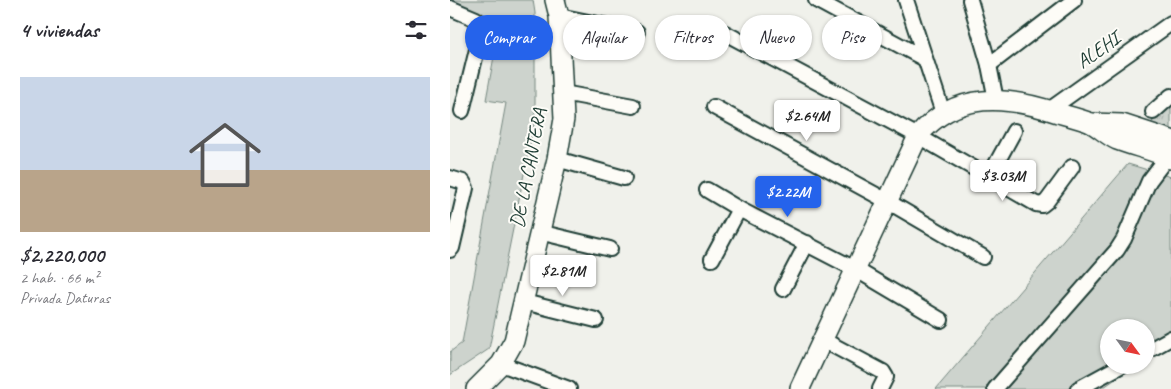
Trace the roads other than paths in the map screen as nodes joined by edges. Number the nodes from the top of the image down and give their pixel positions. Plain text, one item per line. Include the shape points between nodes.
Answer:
1 (816, 0) edge
2 (906, 0) edge
3 (970, 0) edge
4 (1074, 0) edge
5 (450, 8) edge
6 (557, 8) edge
7 (580, 15) edge
8 (1171, 23) edge
9 (730, 36) edge
10 (925, 59) junction
11 (989, 65) junction
12 (563, 92) junction
13 (1171, 96) edge
14 (996, 100) junction
15 (633, 106) dead end
16 (714, 107) dead end
17 (1048, 110) junction
18 (462, 111) dead end
19 (1153, 112) dead end
20 (943, 113) junction
21 (1014, 131) dead end
22 (918, 136) junction
23 (1170, 152) edge
24 (556, 159) junction
25 (1072, 167) dead end
26 (989, 177) junction
27 (450, 178) edge
28 (624, 178) dead end
29 (707, 190) dead end
30 (887, 201) junction
31 (739, 209) junction
32 (539, 232) junction
33 (807, 243) junction
34 (610, 249) dead end
35 (450, 250) edge
36 (983, 257) dead end
37 (712, 259) dead end
38 (855, 269) junction
39 (783, 289) dead end
40 (524, 302) junction
41 (596, 320) dead end
42 (941, 320) dead end
43 (1171, 338) edge
44 (823, 340) junction
45 (1155, 347) edge
46 (501, 364) junction
47 (1106, 374) edge
48 (800, 388) edge
49 (476, 389) edge
50 (567, 389) edge
51 (880, 389) edge
52 (994, 389) edge
53 (1078, 389) edge

1 - 10 street
2 - 10 street
3 - 11 street
4 - 11 street
5 - 18 street via 483,25
6 - 7 street
6 - 12 street, DE LA CANTERA
8 - 17 street, ALEHI
9 - 22 street
10 - 20 street
11 - 14 street
12 - 15 street
12 - 24 street, DE LA CANTERA via 564,119
13 - 19 street
14 - 17 street
14 - 20 street via 958,105
16 - 30 street
17 - 23 street via 1091,123 1122,124
20 - 22 street
21 - 26 street
22 - 26 street
22 - 30 street
23 - 52 street via 1149,181 1117,250
24 - 28 street
24 - 32 street, DE LA CANTERA
25 - 26 street via 1042,205
27 - 35 street via 463,182 466,188
29 - 31 street
30 - 36 street
30 - 38 street
31 - 33 street
31 - 37 street
32 - 34 street
32 - 40 street, DE LA CANTERA
33 - 38 street
33 - 39 street
38 - 42 street
38 - 44 street
40 - 41 street
40 - 46 street, DE LA CANTERA via 514,340
43 - 45 street
44 - 48 street
44 - 51 street via 883,372 886,377
46 - 49 street, DE LA CANTERA
46 - 50 street
47 - 53 street

